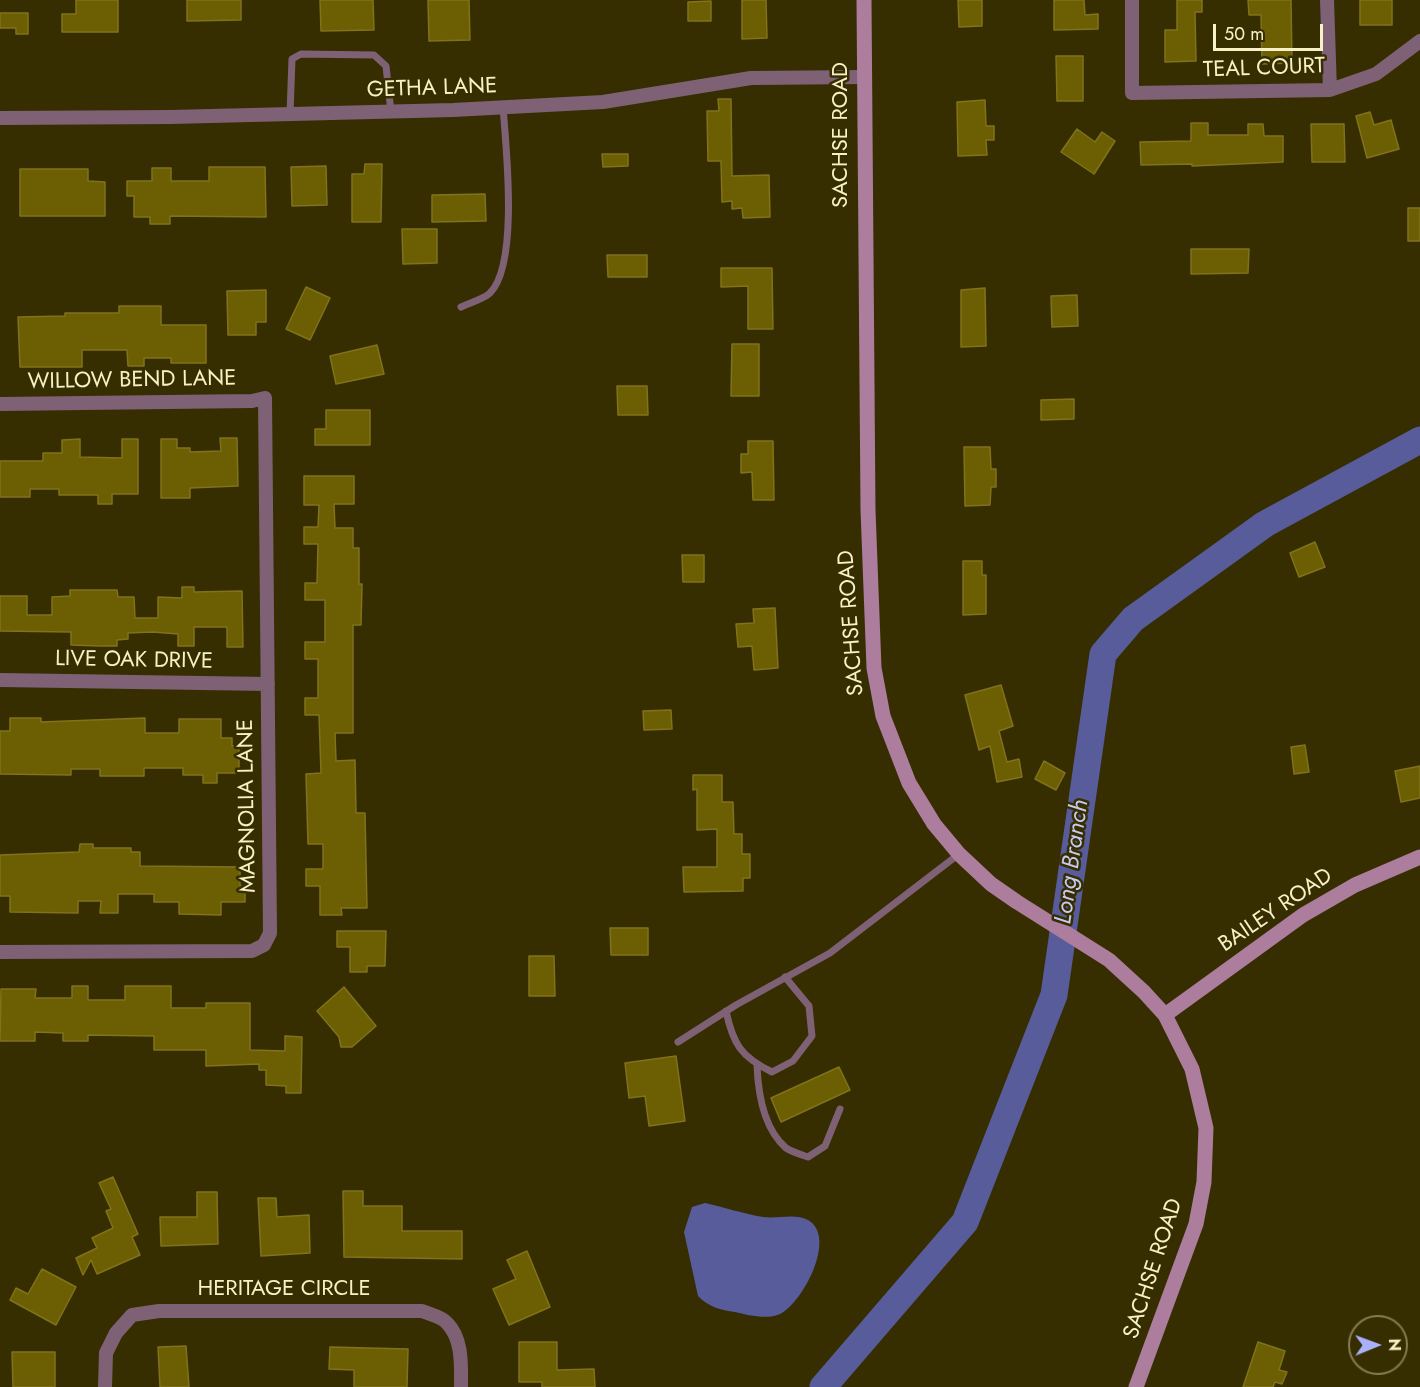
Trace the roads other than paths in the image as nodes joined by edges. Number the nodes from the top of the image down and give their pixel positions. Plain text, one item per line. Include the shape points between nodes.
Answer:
1 (864, 0) edge
2 (1131, 0) edge
3 (1327, 0) edge
4 (1420, 41) edge
5 (864, 77) junction
6 (1330, 90) junction
7 (503, 107) junction
8 (391, 112) junction
9 (290, 114) junction
10 (0, 118) edge
11 (461, 307) dead end
12 (265, 398) joint
13 (0, 404) edge
14 (0, 680) edge
15 (268, 684) junction
16 (959, 854) junction
17 (1420, 857) edge
18 (0, 952) edge
19 (785, 977) junction
20 (726, 1011) junction
21 (1165, 1015) junction
22 (678, 1042) dead end
23 (757, 1065) junction
24 (840, 1109) dead end
25 (105, 1387) edge
26 (461, 1387) edge
27 (1136, 1387) edge

1 - 5 main road, SACHSE ROAD
2 - 6 street, TEAL COURT via 1132,93
3 - 6 street
4 - 6 street, TEAL COURT via 1377,74
5 - 7 street, GETHA LANE via 751,78 603,102
5 - 16 main road, SACHSE ROAD via 867,503 874,668 883,716 909,783 934,824
7 - 8 street, GETHA LANE
7 - 11 lane via 507,251 490,293
8 - 9 street, GETHA LANE
8 - 9 lane via 386,66 374,55 301,54 292,59
9 - 10 street, GETHA LANE
12 - 13 street, WILLOW BEND LANE
12 - 15 street, MAGNOLIA LANE
14 - 15 street, LIVE OAK DRIVE
15 - 18 street, MAGNOLIA LANE via 270,933 264,945 252,951
16 - 19 lane via 830,953
16 - 21 main road, SACHSE ROAD via 991,884 1109,960
17 - 21 main road, BAILEY ROAD via 1355,885 1303,915
19 - 20 lane
19 - 23 lane via 809,1006 812,1036 793,1061 772,1072
20 - 22 lane
20 - 23 lane via 732,1039
21 - 27 main road, SACHSE ROAD via 1192,1068 1201,1098 1206,1128 1204,1182 1196,1224
23 - 24 lane via 758,1093 771,1127 787,1149 808,1157 825,1146
25 - 26 street, HERITAGE CIRCLE via 106,1353 116,1333 132,1315 159,1311 422,1311 446,1322 455,1336 461,1358

